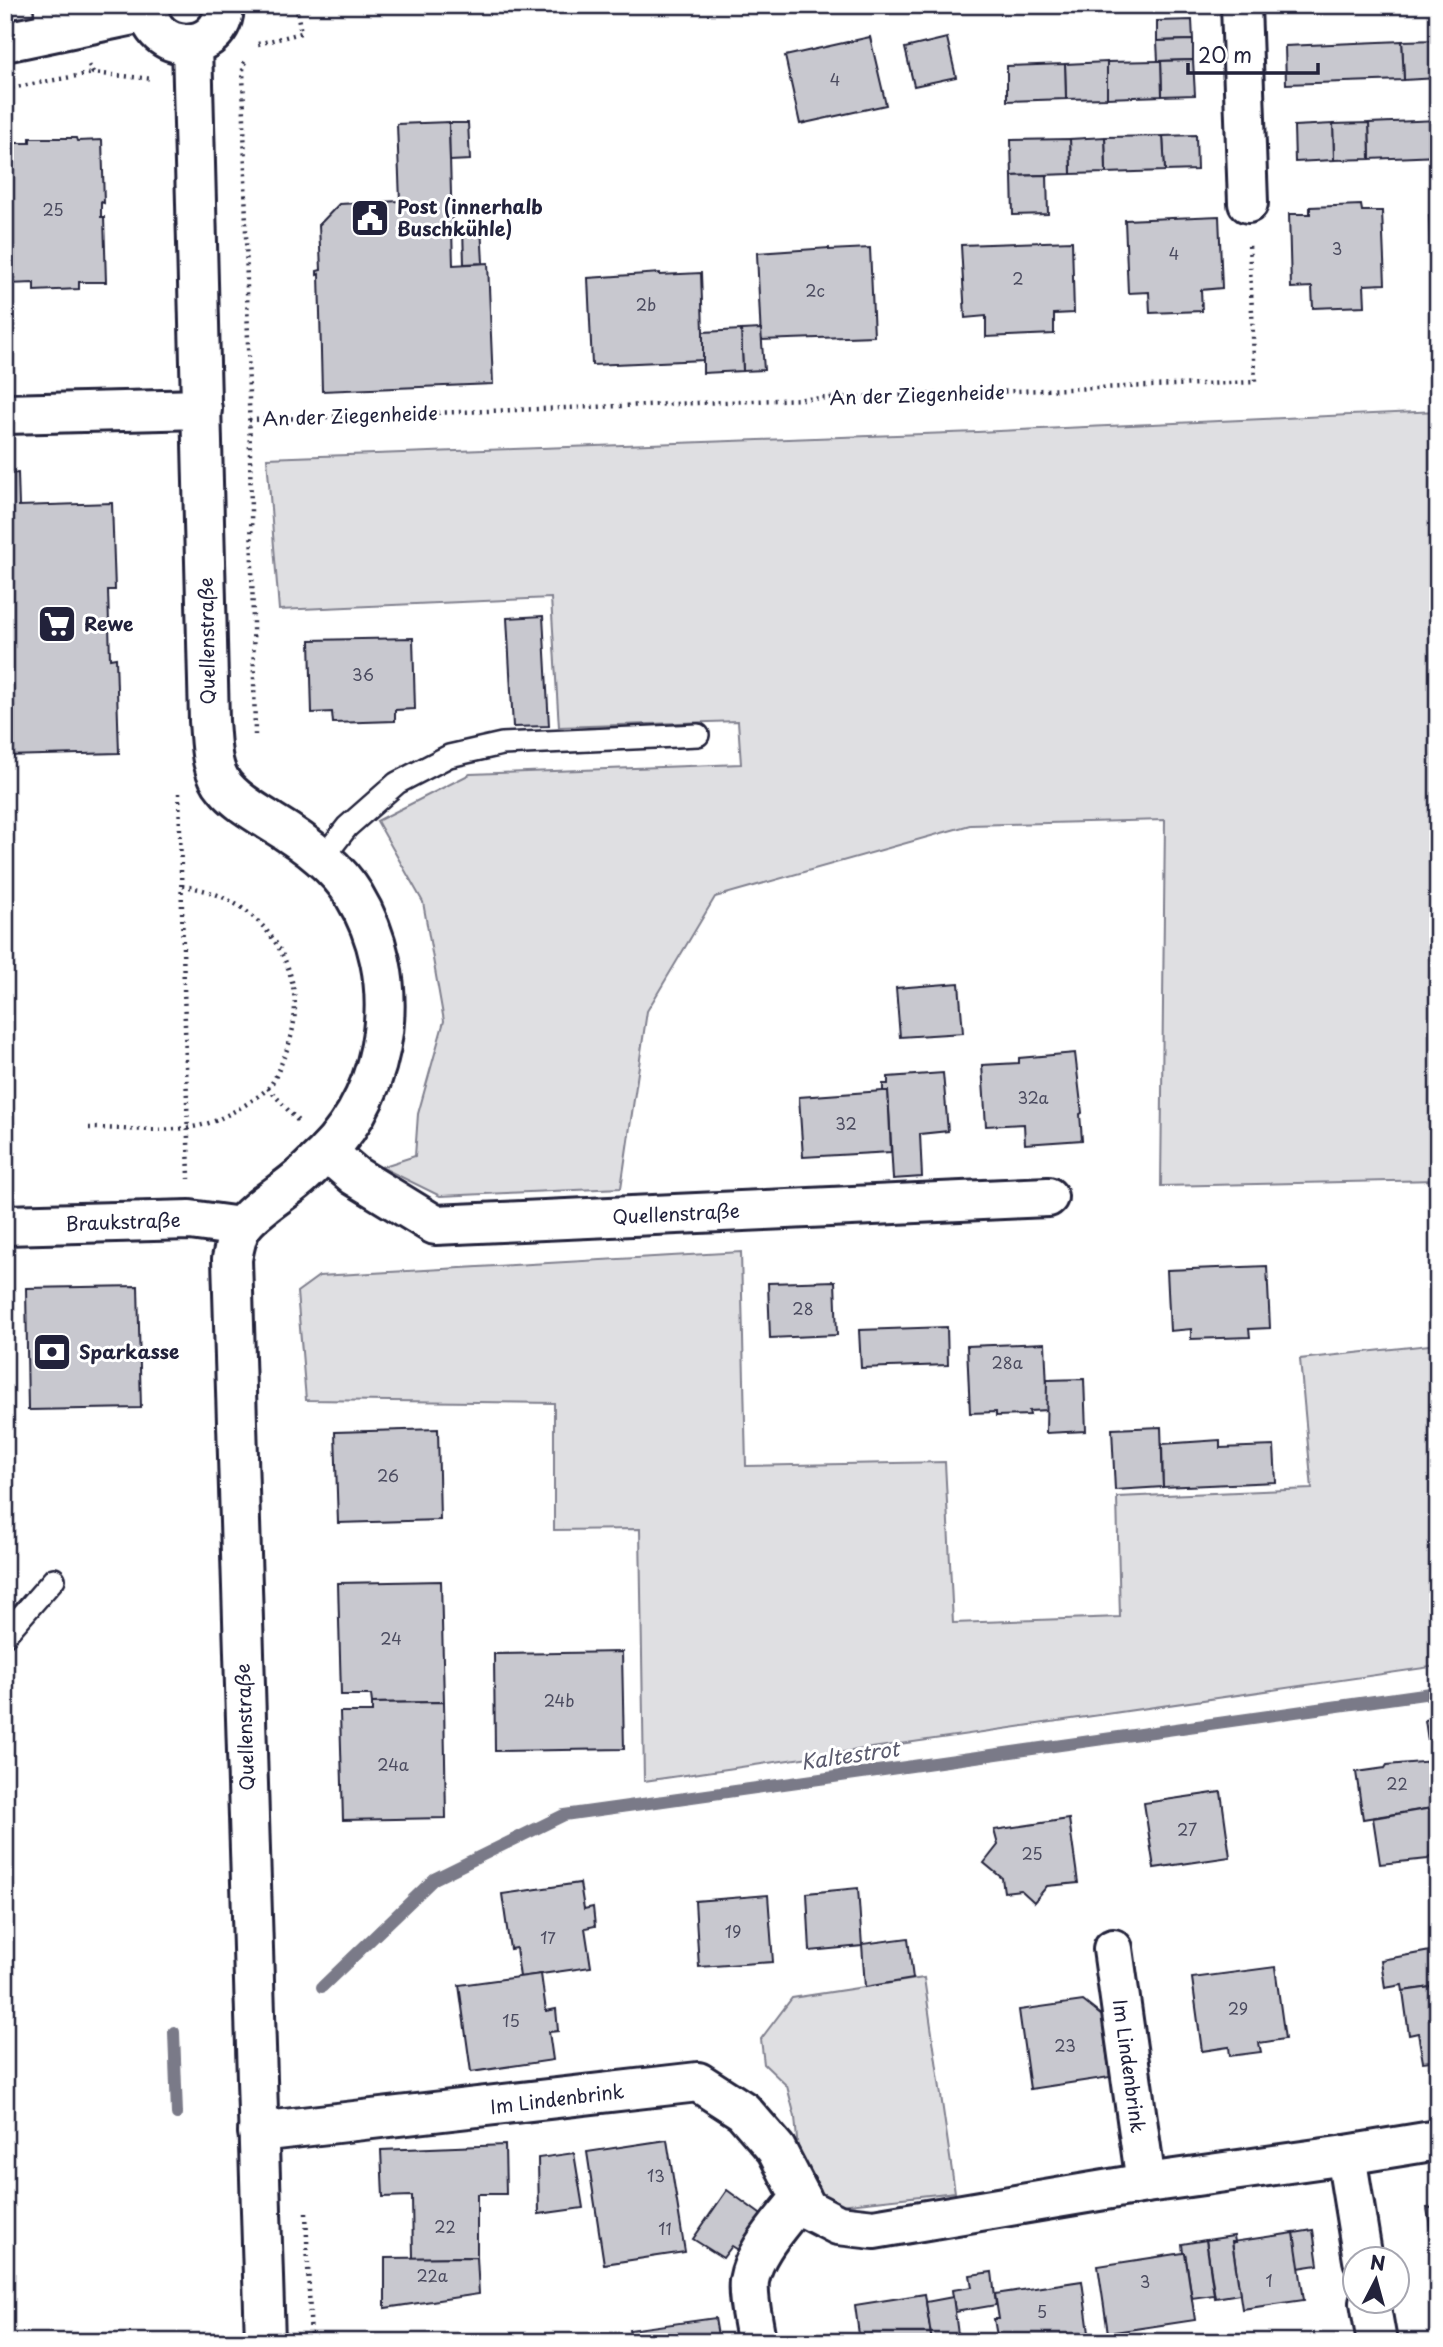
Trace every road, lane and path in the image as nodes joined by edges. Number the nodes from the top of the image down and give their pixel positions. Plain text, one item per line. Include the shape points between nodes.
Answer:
1 (224, 5) edge
2 (1241, 5) edge
3 (148, 9) edge
4 (54, 22) edge
5 (5, 42) edge
6 (192, 44) junction
7 (93, 73) junction
8 (158, 80) dead end
9 (5, 89) edge
10 (1248, 203) joint
11 (5, 414) edge
12 (202, 415) junction
13 (698, 735) dead end
14 (178, 786) dead end
15 (322, 859) junction
16 (181, 886) junction
17 (89, 1128) dead end
18 (188, 1128) junction
19 (327, 1152) junction
20 (1048, 1197) dead end
21 (190, 1220) junction
22 (5, 1225) edge
23 (241, 1227) junction
24 (54, 1579) dead end
25 (5, 1635) edge
26 (1113, 1949) dead end
27 (258, 2132) junction
28 (1438, 2140) edge
29 (1346, 2155) junction
30 (1146, 2183) junction
31 (801, 2197) junction
32 (1361, 2246) edge
33 (1373, 2316) edge
34 (265, 2342) edge
35 (756, 2342) edge
36 (1377, 2342) edge

1 - 6 street via 213,33
2 - 10 street
3 - 4 street
3 - 6 street via 153,26 163,37
4 - 5 street
4 - 7 path
6 - 12 street, Quellenstraße
7 - 8 path
7 - 9 path
10 - 12 path, An der Ziegenheide via 1255,382
11 - 12 street
12 - 15 street, Quellenstraße via 213,760 223,786
13 - 15 lane via 502,744 449,756 397,783 347,827
14 - 16 path
15 - 19 street, Quellenstraße via 353,893 372,930 383,971 385,1016 368,1091
16 - 18 path
16 - 18 path via 223,897 264,927 281,950 296,995 290,1043 268,1088 219,1119
17 - 18 path
18 - 21 path
19 - 20 street, Quellenstraße via 355,1176 435,1224
19 - 23 street, Quellenstraße
21 - 22 street, Braukstraße
21 - 23 street, Braukstraße
23 - 27 street, Quellenstraße via 232,1259
24 - 25 lane
26 - 30 street, Im Lindenbrink
27 - 31 street, Im Lindenbrink via 698,2082 744,2111 776,2149
27 - 34 street, Quellenstraße
28 - 29 street, Im Lindenbrink
29 - 30 street, Im Lindenbrink
29 - 32 street
30 - 31 street, Im Lindenbrink via 874,2229 838,2225 807,2209
31 - 35 street via 753,2267 749,2284
33 - 36 street

